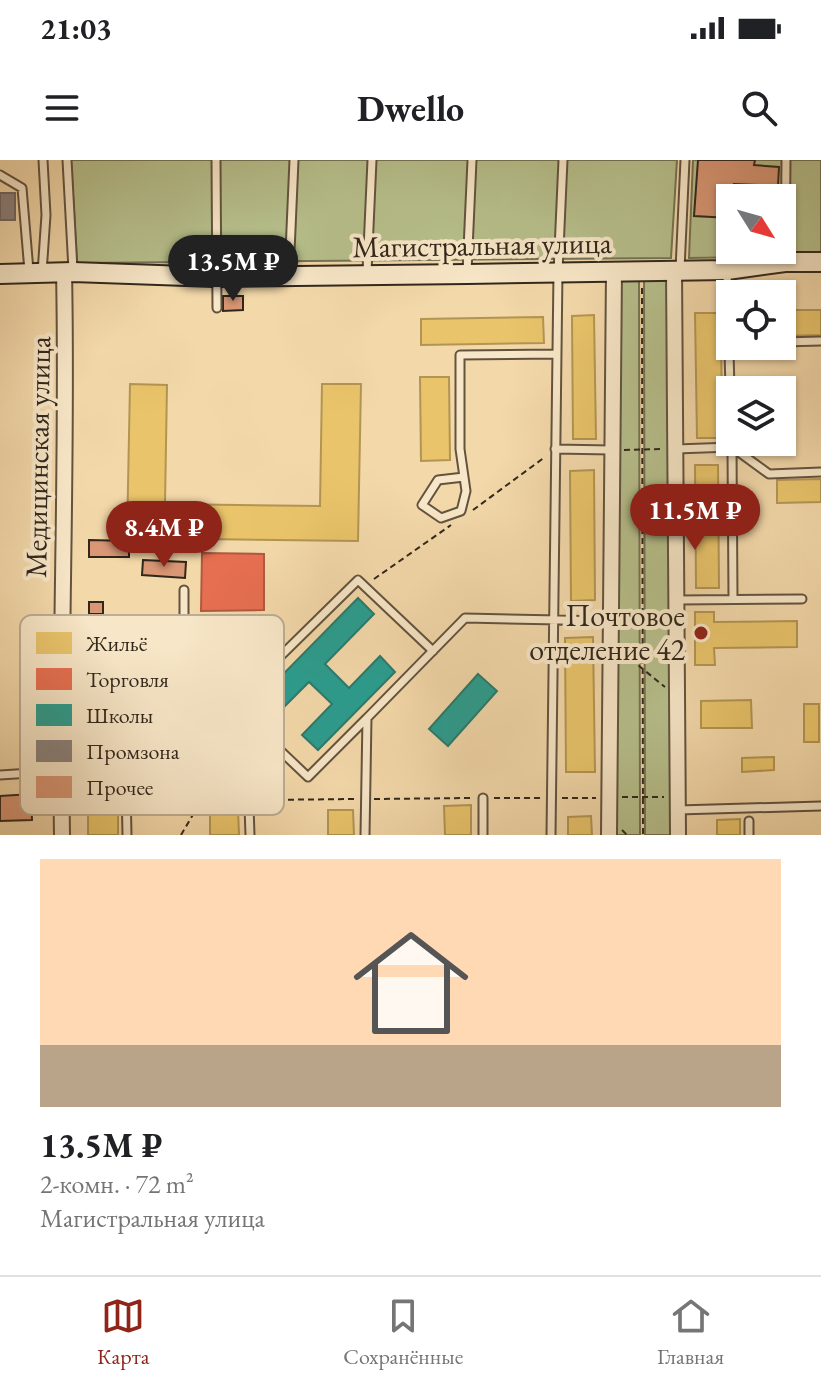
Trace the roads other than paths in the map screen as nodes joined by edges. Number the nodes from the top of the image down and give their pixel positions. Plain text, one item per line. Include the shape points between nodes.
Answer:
1 (43, 160) edge
2 (67, 160) edge
3 (216, 160) edge
4 (294, 160) edge
5 (372, 160) edge
6 (472, 160) edge
7 (563, 160) edge
8 (685, 160) edge
9 (786, 160) edge
10 (0, 175) edge
11 (786, 184) edge
12 (796, 262) edge
13 (821, 262) edge
14 (770, 264) edge
15 (677, 269) junction
16 (727, 270) junction
17 (614, 271) junction
18 (69, 272) junction
19 (558, 272) junction
20 (36, 273) junction
21 (0, 274) edge
22 (367, 274) junction
23 (467, 274) junction
24 (289, 275) junction
25 (215, 277) junction
26 (727, 280) edge
27 (217, 308) dead end
28 (821, 341) edge
29 (796, 342) edge
30 (556, 354) junction
31 (716, 446) edge
32 (555, 449) junction
33 (676, 449) junction
34 (611, 450) junction
35 (732, 456) edge
36 (746, 456) edge
37 (821, 472) edge
38 (464, 477) junction
39 (184, 590) dead end
40 (733, 599) junction
41 (802, 599) dead end
42 (676, 600) junction
43 (61, 615) edge
44 (184, 615) edge
45 (554, 620) junction
46 (610, 621) junction
47 (433, 651) junction
48 (284, 653) edge
49 (367, 718) junction
50 (284, 754) edge
51 (20, 774) edge
52 (0, 775) edge
53 (483, 798) dead end
54 (821, 806) edge
55 (678, 810) junction
56 (62, 815) edge
57 (127, 815) edge
58 (249, 815) edge
59 (749, 821) dead end
60 (62, 835) edge
61 (127, 835) edge
62 (250, 835) edge
63 (365, 835) edge
64 (483, 835) edge
65 (551, 835) edge
66 (609, 835) edge
67 (678, 835) edge
68 (749, 835) edge

1 - 20 lane via 46,215
2 - 18 lane
3 - 25 lane
4 - 24 lane
5 - 22 lane
6 - 23 lane
7 - 19 lane
8 - 15 lane
9 - 11 lane
10 - 20 lane via 22,188
12 - 13 street, Магистральная улица
14 - 16 street, Магистральная улица
15 - 16 street, Магистральная улица
15 - 17 street, Магистральная улица
15 - 33 street
16 - 26 lane
17 - 19 street, Магистральная улица
17 - 34 street
18 - 20 street, Магистральная улица
18 - 25 street, Магистральная улица
18 - 43 street, Медицинская улица
19 - 23 street, Магистральная улица
19 - 30 lane
20 - 21 street, Магистральная улица
22 - 23 street, Магистральная улица
22 - 24 street, Магистральная улица
24 - 25 street, Магистральная улица
25 - 27 lane
28 - 29 lane
30 - 32 lane
30 - 38 lane via 460,355
31 - 33 lane
32 - 34 lane
32 - 45 lane
33 - 42 street
34 - 46 street
35 - 40 lane
36 - 37 lane via 769,474
38 - 38 lane via 461,511 441,518 422,505 438,480
39 - 44 lane
40 - 41 lane
40 - 42 lane
42 - 55 street
45 - 46 lane
45 - 47 lane via 465,618
45 - 65 lane
46 - 66 street
47 - 48 lane via 358,580
47 - 49 lane
49 - 50 lane via 308,777
49 - 63 lane
51 - 52 lane
53 - 64 lane
54 - 55 lane
55 - 67 street
56 - 60 street, Медицинская улица
57 - 61 lane
58 - 62 lane
59 - 68 lane

